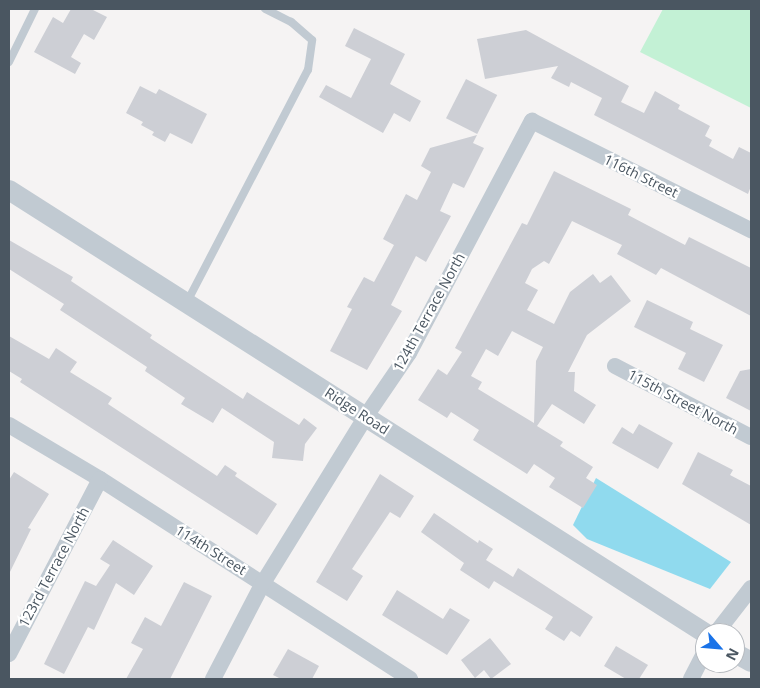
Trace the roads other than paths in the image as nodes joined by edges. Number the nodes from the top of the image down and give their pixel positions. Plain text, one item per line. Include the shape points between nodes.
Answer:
1 (35, 9) edge
2 (265, 9) edge
3 (9, 62) edge
4 (532, 121) joint
5 (9, 190) edge
6 (751, 230) edge
7 (187, 302) junction
8 (615, 366) dead end
9 (366, 416) junction
10 (9, 425) edge
11 (751, 437) edge
12 (100, 479) junction
13 (263, 583) junction
14 (751, 588) edge
15 (724, 623) edge
16 (695, 627) edge
17 (9, 654) edge
18 (212, 679) edge
19 (410, 679) edge

1 - 3 lane
2 - 7 lane via 291,22 312,40 308,70
4 - 6 street, 116th Street
4 - 9 street, 124th Terrace North via 409,353
5 - 7 street, Ridge Road
7 - 9 street, Ridge Road
8 - 11 street, 115th Street North
9 - 13 street, 124th Terrace North
9 - 16 street, Ridge Road
10 - 12 street, 114th Street
12 - 13 street, 114th Street
12 - 17 street, 123rd Terrace North
13 - 18 street, 124th Terrace North
13 - 19 street, 114th Street
14 - 15 street

